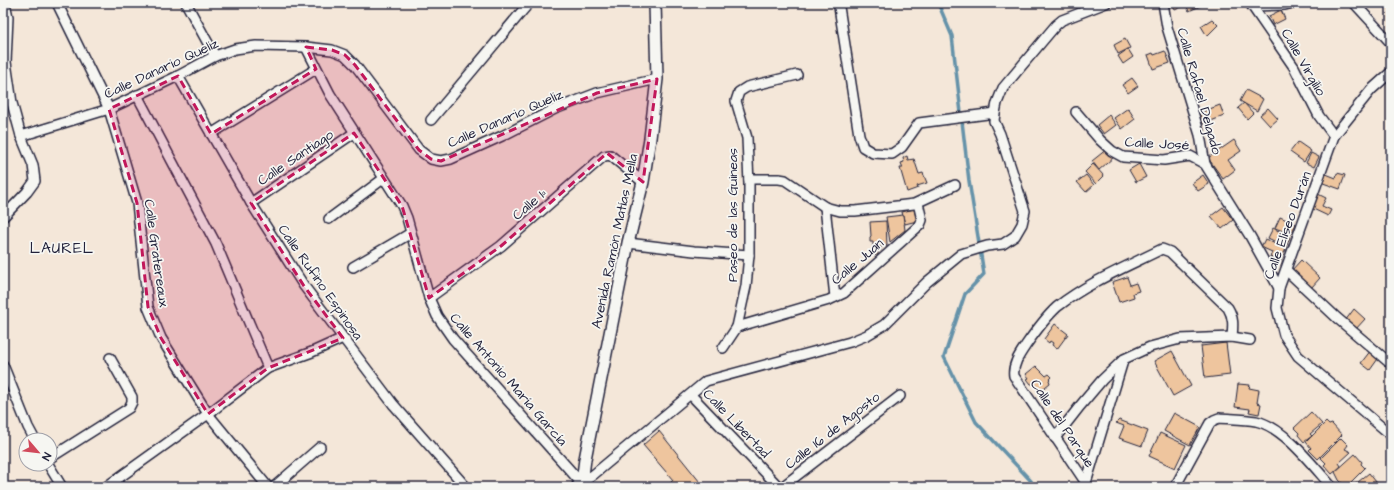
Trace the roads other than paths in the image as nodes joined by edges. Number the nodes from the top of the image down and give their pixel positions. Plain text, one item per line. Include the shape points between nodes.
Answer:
1 (6, 3) edge
2 (57, 3) edge
3 (186, 3) edge
4 (529, 3) edge
5 (656, 3) edge
6 (1106, 3) edge
7 (1163, 3) edge
8 (1293, 3) edge
9 (1354, 3) edge
10 (1251, 5) edge
11 (839, 7) dead end
12 (1391, 43) edge
13 (306, 47) junction
14 (215, 56) junction
15 (316, 68) junction
16 (1391, 72) edge
17 (797, 75) dead end
18 (178, 76) junction
19 (657, 79) junction
20 (137, 95) junction
21 (109, 109) junction
22 (1076, 112) dead end
23 (995, 113) junction
24 (430, 120) dead end
25 (354, 133) junction
26 (211, 134) junction
27 (21, 136) junction
28 (1334, 136) junction
29 (1205, 164) junction
30 (383, 179) junction
31 (749, 179) junction
32 (642, 182) junction
33 (955, 185) dead end
34 (251, 203) junction
35 (918, 203) junction
36 (825, 207) junction
37 (3, 218) edge
38 (329, 219) dead end
39 (411, 232) junction
40 (628, 243) junction
41 (749, 255) junction
42 (353, 267) dead end
43 (1286, 270) junction
44 (1279, 288) junction
45 (835, 297) junction
46 (429, 298) junction
47 (737, 327) junction
48 (1232, 337) junction
49 (343, 338) junction
50 (1250, 340) dead end
51 (723, 348) dead end
52 (110, 358) dead end
53 (1124, 360) junction
54 (1391, 364) edge
55 (3, 365) edge
56 (268, 368) junction
57 (691, 395) junction
58 (900, 396) dead end
59 (208, 414) junction
60 (31, 432) edge
61 (1391, 435) edge
62 (1055, 438) junction
63 (320, 447) dead end
64 (58, 453) edge
65 (53, 472) edge
66 (1087, 485) edge
67 (581, 486) edge
68 (62, 487) edge
69 (106, 487) edge
70 (268, 487) edge
71 (274, 487) edge
72 (466, 487) edge
73 (780, 487) edge
74 (1176, 487) edge
75 (1332, 487) edge

1 - 27 street via 6,62 12,103
2 - 21 street, Calle Gratereaux
3 - 14 street
4 - 24 street
5 - 19 street, Avenida Ramón Matías Mella
6 - 23 street via 1062,20 1056,25 1003,88
7 - 29 street, Calle Rafael Delgado via 1167,27 1200,135
8 - 10 street via 1285,6
9 - 12 street
10 - 28 street, Calle Virgilio via 1294,66 1318,116
11 - 23 street via 863,147 873,153 892,154 902,147 918,123
13 - 14 street, Calle Danario Queliz via 256,46 235,49
13 - 15 street, Calle Antonio María García
13 - 19 street, Calle Danario Queliz via 332,50 345,55 419,150 431,159 441,161 451,159 556,109 598,93
14 - 18 street, Calle Danario Queliz
15 - 25 street, Calle Antonio María García
15 - 26 street
16 - 28 street, Calle Eliseo Durán via 1371,90
17 - 31 street, Paseo de las Guineas via 746,87 739,92 736,100 747,138
18 - 20 street, Calle Danario Queliz
18 - 26 street, Calle Rufino Espinosa
19 - 32 street, Avenida Ramón Matías Mella
20 - 21 street, Calle Danario Queliz
20 - 56 street via 216,244
21 - 27 street, Calle Danario Queliz
21 - 59 street, Calle Gratereaux via 137,203 148,306 161,338
22 - 29 street, Calle José via 1100,140 1123,157 1164,160 1190,156
23 - 57 street via 994,121 1025,211 1022,224 1015,236 1003,244 961,254 927,282 884,325 868,335 706,381
25 - 30 street, Calle Antonio María García
25 - 34 street, Calle Santiago
26 - 34 street, Calle Rufino Espinosa
27 - 37 street via 33,165 35,181
28 - 43 street, Calle Eliseo Durán
29 - 44 street, Calle Rafael Delgado
30 - 38 street
30 - 39 street, Calle Antonio María García via 402,206
31 - 36 street via 785,180
31 - 41 street, Paseo de las Guineas
32 - 40 street, Avenida Ramón Matías Mella
32 - 46 street, Calle 1ª via 610,155 604,156 502,246
33 - 35 street
34 - 49 street, Calle Rufino Espinosa via 304,286
35 - 36 street via 855,211
35 - 45 street, Calle Juan via 922,220 920,225 852,287
36 - 45 street
39 - 42 street
39 - 46 street, Calle Antonio María García
40 - 41 street
40 - 67 street, Avenida Ramón Matías Mella
41 - 47 street, Paseo de las Guineas via 746,286
43 - 44 street, Calle Eliseo Durán
43 - 54 street
44 - 61 street, Calle Eliseo Durán via 1277,308 1284,336 1298,356
45 - 47 street, Calle Juan
46 - 67 street, Calle Antonio María García via 437,316 453,338
47 - 51 street, Paseo de las Guineas
48 - 50 street
48 - 53 street via 1180,339 1150,347
48 - 62 street, Calle del Parque via 1233,320 1228,308 1170,252 1162,250 1084,288 1056,308 1038,327 1014,367 1014,376
49 - 56 street
49 - 72 street, Calle Rufino Espinosa via 393,404
52 - 64 street via 132,396 129,408
53 - 62 street via 1102,380
53 - 66 street
55 - 60 street
56 - 59 street
57 - 67 street
57 - 73 street, Calle Libertad
58 - 73 street, Calle 16 de Agosto
59 - 69 street
59 - 70 street, Calle Gratereaux
62 - 66 street, Calle del Parque
63 - 71 street
65 - 68 street
74 - 75 street via 1210,423 1219,418 1257,421 1273,427 1288,439

